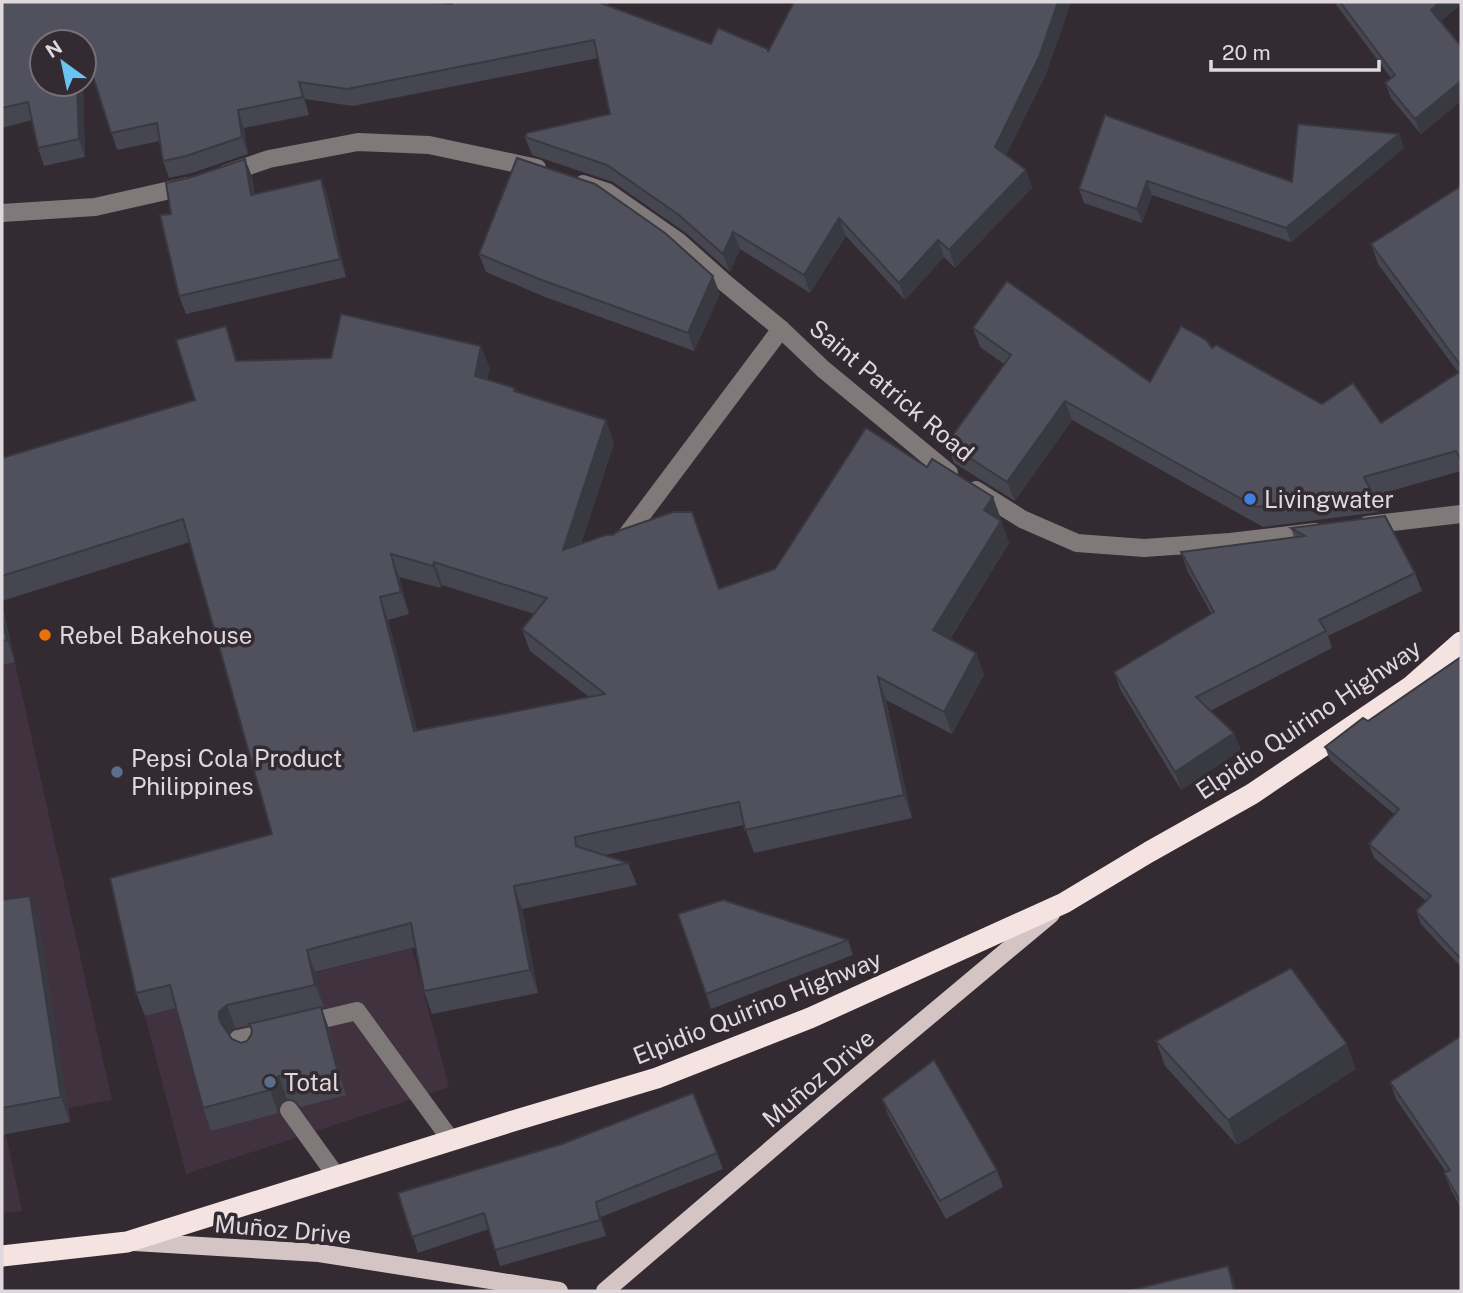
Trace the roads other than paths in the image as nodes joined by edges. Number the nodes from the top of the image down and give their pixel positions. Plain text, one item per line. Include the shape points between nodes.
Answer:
1 (547, 171) edge
2 (571, 180) edge
3 (2, 213) edge
4 (781, 328) junction
5 (1461, 513) edge
6 (1353, 527) edge
7 (1325, 530) edge
8 (617, 547) edge
9 (1461, 642) edge
10 (1064, 903) junction
11 (249, 1055) edge
12 (289, 1110) edge
13 (451, 1140) junction
14 (337, 1177) junction
15 (127, 1242) junction
16 (2, 1256) edge
17 (559, 1291) edge
18 (605, 1291) edge

1 - 3 street via 429,145 358,142 269,159 195,184 95,207
2 - 4 street, Saint Patrick Road via 607,192 679,242
4 - 7 street, Saint Patrick Road via 944,470 1022,519 1077,543 1144,548
4 - 8 street, Saint Patrick Road
5 - 6 street
9 - 10 highway, Elpidio Quirino Highway via 1410,687 1252,794
10 - 13 highway, Elpidio Quirino Highway via 810,1018 657,1078
10 - 18 main road, Muñoz Drive
11 - 13 street via 238,1039 357,1012
12 - 14 street
13 - 14 highway, Elpidio Quirino Highway
14 - 15 highway, Elpidio Quirino Highway
15 - 16 highway, Elpidio Quirino Highway
15 - 17 main road, Muñoz Drive via 319,1253

